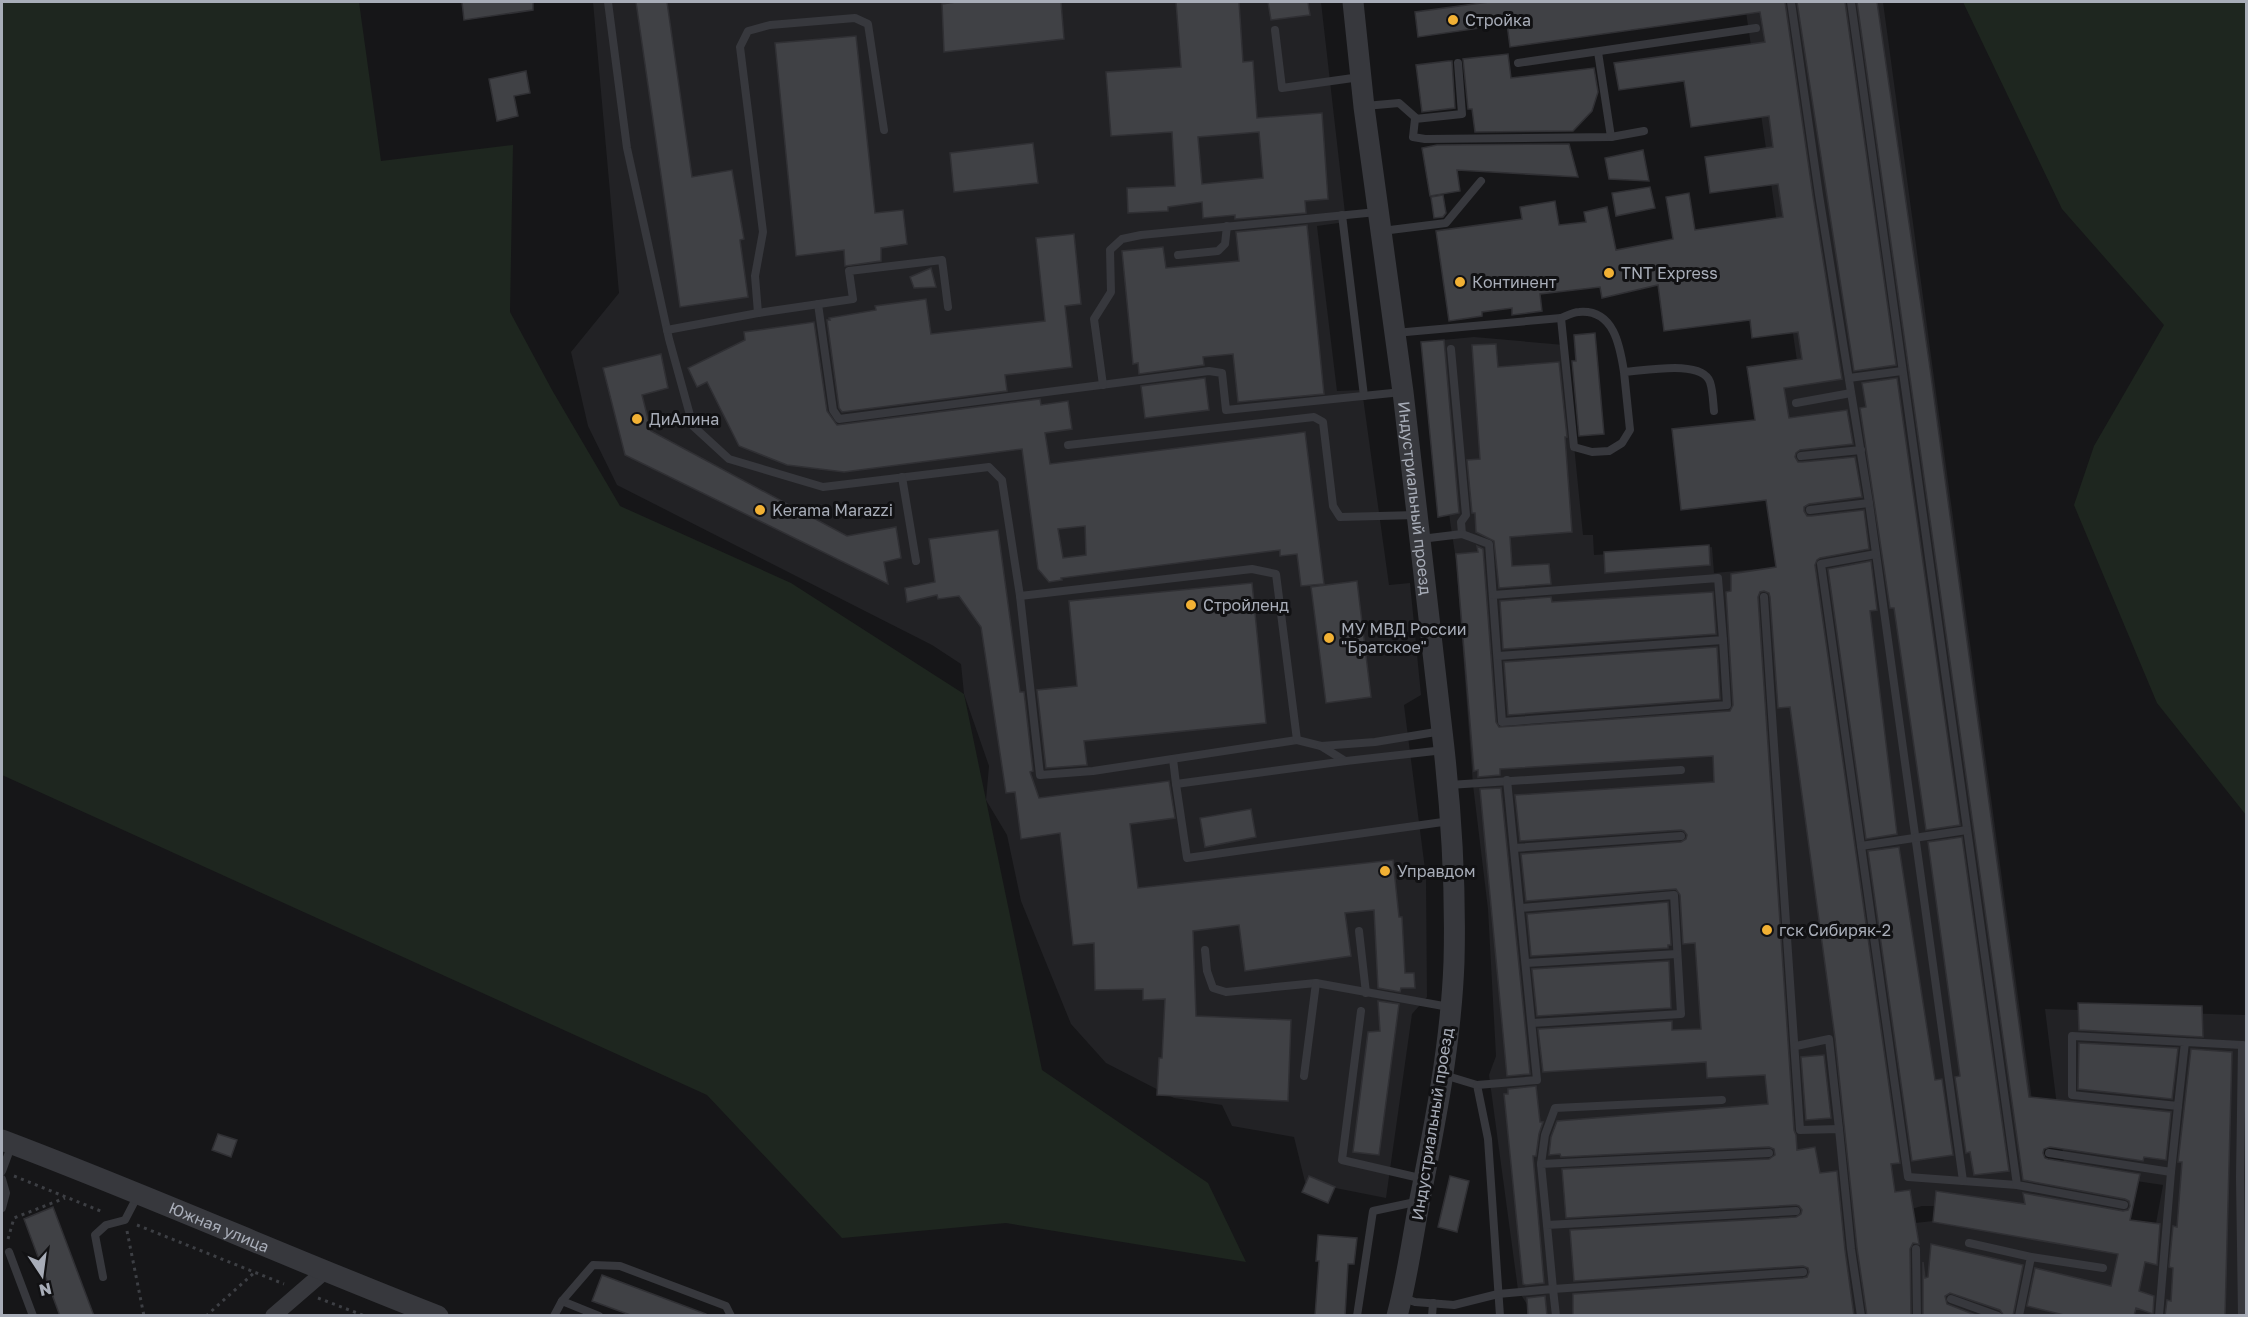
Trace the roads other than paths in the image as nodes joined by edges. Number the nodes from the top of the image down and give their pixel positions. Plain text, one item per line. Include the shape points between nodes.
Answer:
1 (608, 2) edge
2 (1353, 2) edge
3 (1791, 2) edge
4 (1851, 2) edge
5 (1756, 28) dead end
6 (1275, 30) dead end
7 (1598, 51) junction
8 (1458, 63) dead end
9 (1518, 63) dead end
10 (1360, 77) junction
11 (1364, 106) junction
12 (1416, 118) junction
13 (884, 130) dead end
14 (1644, 131) dead end
15 (1611, 137) junction
16 (1481, 181) dead end
17 (1342, 215) junction
18 (1378, 221) junction
19 (1227, 226) junction
20 (1178, 255) dead end
21 (818, 304) junction
22 (948, 308) dead end
23 (758, 313) junction
24 (1561, 318) junction
25 (667, 330) junction
26 (1395, 333) junction
27 (1451, 349) dead end
28 (1902, 371) junction
29 (1624, 372) junction
30 (1849, 378) junction
31 (1103, 385) junction
32 (1403, 392) junction
33 (1851, 393) junction
34 (1364, 396) junction
35 (1796, 403) dead end
36 (1714, 411) dead end
37 (1068, 445) dead end
38 (1861, 450) junction
39 (1801, 456) dead end
40 (903, 477) junction
41 (1869, 503) junction
42 (1810, 510) dead end
43 (1418, 515) junction
44 (1462, 534) junction
45 (1419, 539) junction
46 (1876, 554) junction
47 (916, 561) dead end
48 (1493, 595) junction
49 (1020, 596) junction
50 (1764, 597) dead end
51 (1723, 640) junction
52 (1497, 656) junction
53 (1297, 740) junction
54 (1443, 740) junction
55 (1321, 746) junction
56 (1173, 759) junction
57 (1346, 761) junction
58 (1681, 770) dead end
59 (1507, 780) junction
60 (1176, 784) junction
61 (1448, 785) junction
62 (1450, 821) junction
63 (1967, 830) junction
64 (1681, 836) dead end
65 (1914, 838) junction
66 (1861, 846) junction
67 (1514, 848) junction
68 (1520, 908) junction
69 (1359, 931) dead end
70 (1205, 950) dead end
71 (1677, 954) junction
72 (1526, 963) junction
73 (1316, 983) junction
74 (1366, 993) junction
75 (1450, 1007) junction
76 (1361, 1011) dead end
77 (1532, 1023) junction
78 (2185, 1042) junction
79 (1796, 1046) junction
80 (2244, 1046) edge
81 (1443, 1075) junction
82 (1304, 1076) dead end
83 (1477, 1085) junction
84 (1722, 1100) dead end
85 (2178, 1106) junction
86 (1839, 1129) junction
87 (7, 1142) edge
88 (2049, 1152) dead end
89 (1769, 1153) dead end
90 (1541, 1164) junction
91 (2, 1171) edge
92 (2171, 1172) junction
93 (2, 1179) edge
94 (1425, 1179) junction
95 (1963, 1182) junction
96 (2017, 1185) junction
97 (138, 1195) junction
98 (1420, 1201) junction
99 (2124, 1204) dead end
100 (2, 1208) edge
101 (1796, 1211) dead end
102 (1547, 1226) junction
103 (1969, 1243) dead end
104 (7, 1249) road end
105 (1916, 1249) dead end
106 (2031, 1257) junction
107 (2103, 1268) dead end
108 (324, 1272) junction
109 (1803, 1272) dead end
110 (103, 1277) dead end
111 (1553, 1289) junction
112 (1498, 1293) junction
113 (1951, 1299) dead end
114 (562, 1301) junction
115 (1433, 1303) junction
116 (1399, 1307) edge
117 (33, 1316) edge
118 (273, 1316) edge
119 (438, 1316) edge
120 (555, 1316) edge
121 (599, 1316) edge
122 (731, 1316) edge
123 (1356, 1316) edge
124 (1432, 1316) edge
125 (1500, 1316) edge
126 (1556, 1316) edge
127 (1861, 1316) edge
128 (1917, 1316) edge
129 (1998, 1316) edge
130 (2019, 1316) edge
131 (2159, 1316) edge
132 (2242, 1316) edge

1 - 25 lane via 627,148
2 - 10 street, Индустриальный проезд
3 - 30 lane
4 - 28 lane
5 - 7 lane
6 - 10 lane via 1282,88
7 - 9 lane
7 - 15 lane
8 - 12 lane via 1462,114
10 - 11 street, Индустриальный проезд
11 - 12 lane via 1399,103
11 - 18 street, Индустриальный проезд
12 - 15 lane via 1413,137 1425,139
13 - 23 lane via 868,24 855,18 770,25 748,31 740,47 763,232 755,276
14 - 15 lane
16 - 18 lane via 1446,223
17 - 18 lane
17 - 19 lane
17 - 34 lane
18 - 26 street, Индустриальный проезд
19 - 20 lane via 1225,244 1218,251
19 - 31 lane via 1141,234 1122,239 1110,250 1111,292 1094,319
21 - 22 lane via 853,299 849,271 942,260
21 - 23 lane
21 - 31 lane via 833,410 839,419
23 - 25 lane
24 - 26 lane
24 - 29 lane via 1579,312 1599,314 1616,336
24 - 29 lane via 1574,447 1609,451 1622,443 1630,430
25 - 40 lane via 693,426 729,459 823,487
26 - 32 street, Индустриальный проезд
27 - 44 lane via 1466,515 1461,522
28 - 30 lane
28 - 63 lane
29 - 36 lane via 1690,368 1703,373 1710,381
30 - 33 lane
31 - 34 lane via 1209,371 1222,373 1226,410
32 - 34 lane
32 - 43 street, Индустриальный проезд
33 - 35 lane
33 - 38 lane
37 - 43 lane via 1314,417 1323,422 1333,506 1340,517
38 - 39 lane
38 - 41 lane
40 - 47 lane
40 - 49 lane via 989,467 1002,480
41 - 42 lane
41 - 46 lane
43 - 45 street, Индустриальный проезд
44 - 45 lane
44 - 48 lane via 1489,544
45 - 54 street, Индустриальный проезд
46 - 65 lane
46 - 66 lane via 1821,564
48 - 51 lane via 1718,578
48 - 52 lane
49 - 53 lane via 1252,568 1276,574
49 - 56 lane via 1040,775
50 - 79 lane
51 - 52 lane
51 - 52 lane via 1727,705 1502,722
53 - 55 lane
53 - 56 lane
54 - 55 lane
54 - 57 lane
54 - 61 street, Индустриальный проезд
55 - 57 lane
56 - 60 lane
57 - 60 lane
58 - 59 lane
59 - 61 lane
59 - 67 lane
60 - 62 lane via 1187,858
61 - 62 street, Индустриальный проезд
62 - 75 street, Индустриальный проезд via 1454,963
63 - 65 lane
63 - 96 lane
64 - 67 lane
65 - 66 lane
65 - 95 lane
66 - 95 lane via 1908,1177
67 - 68 lane
68 - 71 lane via 1674,895
68 - 72 lane
69 - 74 lane
70 - 73 lane via 1213,988 1226,993
71 - 72 lane
71 - 77 lane via 1681,1014
72 - 77 lane
73 - 74 lane
73 - 82 lane
74 - 75 lane
75 - 81 street, Индустриальный проезд
76 - 94 lane via 1342,1160
77 - 83 lane via 1537,1080
78 - 80 lane
78 - 85 lane
78 - 85 lane via 2072,1036 2072,1095
79 - 86 lane via 1800,1130
79 - 86 lane via 1829,1039
80 - 132 lane via 2240,1177
81 - 83 lane
81 - 94 street, Индустриальный проезд
83 - 112 lane via 1488,1139
84 - 90 lane via 1555,1108 1545,1135
85 - 92 lane
86 - 127 lane
87 - 91 lane
87 - 97 street, Южная улица
88 - 92 lane
89 - 90 lane
90 - 102 lane
92 - 131 lane
93 - 100 lane via 6,1193
94 - 98 street, Индустриальный проезд
95 - 96 lane
96 - 99 lane
97 - 108 street, Южная улица
97 - 110 lane via 125,1220 106,1225 95,1235
98 - 116 street, Индустриальный проезд
98 - 123 lane via 1373,1211
101 - 102 lane
102 - 111 lane
103 - 106 lane
104 - 117 lane
105 - 128 lane
106 - 107 lane
106 - 130 lane
108 - 118 street
108 - 119 street, Южная улица
109 - 111 lane
111 - 112 lane
111 - 126 lane
112 - 115 lane via 1454,1305
112 - 125 lane
113 - 129 lane
114 - 120 lane
114 - 121 lane
114 - 122 lane via 593,1265 620,1266 726,1306
115 - 116 lane
115 - 124 lane

